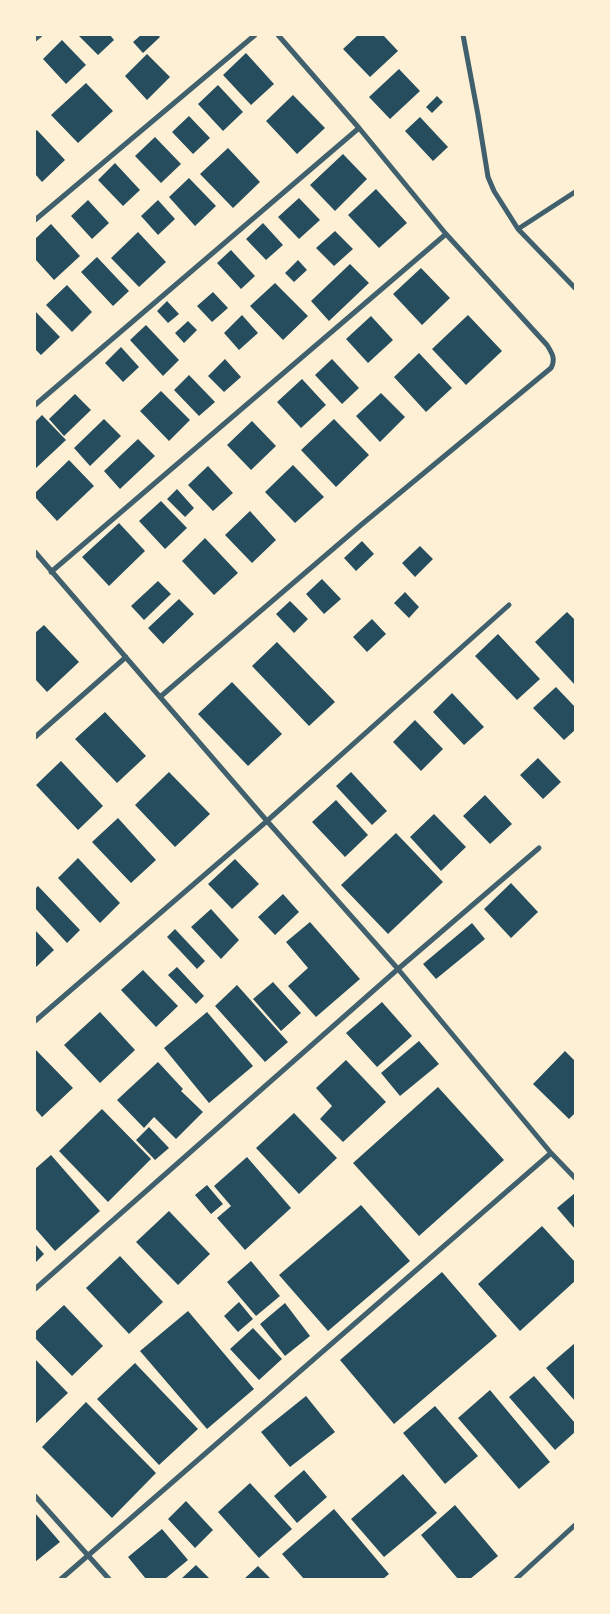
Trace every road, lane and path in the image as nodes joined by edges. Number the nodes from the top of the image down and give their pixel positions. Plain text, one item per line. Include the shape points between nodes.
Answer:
1 (40, 35) edge
2 (256, 35) edge
3 (278, 35) edge
4 (463, 35) edge
5 (35, 39) edge
6 (358, 128) junction
7 (575, 192) edge
8 (35, 220) edge
9 (518, 229) junction
10 (446, 234) junction
11 (575, 288) edge
12 (35, 405) edge
13 (35, 552) edge
14 (51, 572) junction
15 (509, 605) dead end
16 (126, 657) junction
17 (160, 697) junction
18 (35, 737) edge
19 (267, 822) junction
20 (539, 848) dead end
21 (398, 969) junction
22 (35, 1021) edge
23 (551, 1152) junction
24 (575, 1178) edge
25 (35, 1289) edge
26 (35, 1496) edge
27 (575, 1525) edge
28 (88, 1556) junction
29 (61, 1579) edge
30 (109, 1579) edge
31 (516, 1579) edge

1 - 5 street
2 - 8 street
3 - 6 street
4 - 9 street via 488,177
6 - 10 street
6 - 12 street
7 - 9 street
9 - 11 street
10 - 14 street
10 - 17 street via 547,346 553,354 551,368
13 - 14 street
14 - 16 street
15 - 19 street
16 - 17 street
16 - 18 street
17 - 19 street
19 - 21 street
19 - 22 street
20 - 21 street
21 - 23 street
21 - 25 street
23 - 24 street
23 - 28 street
26 - 28 street
27 - 31 street
28 - 29 street
28 - 30 street

